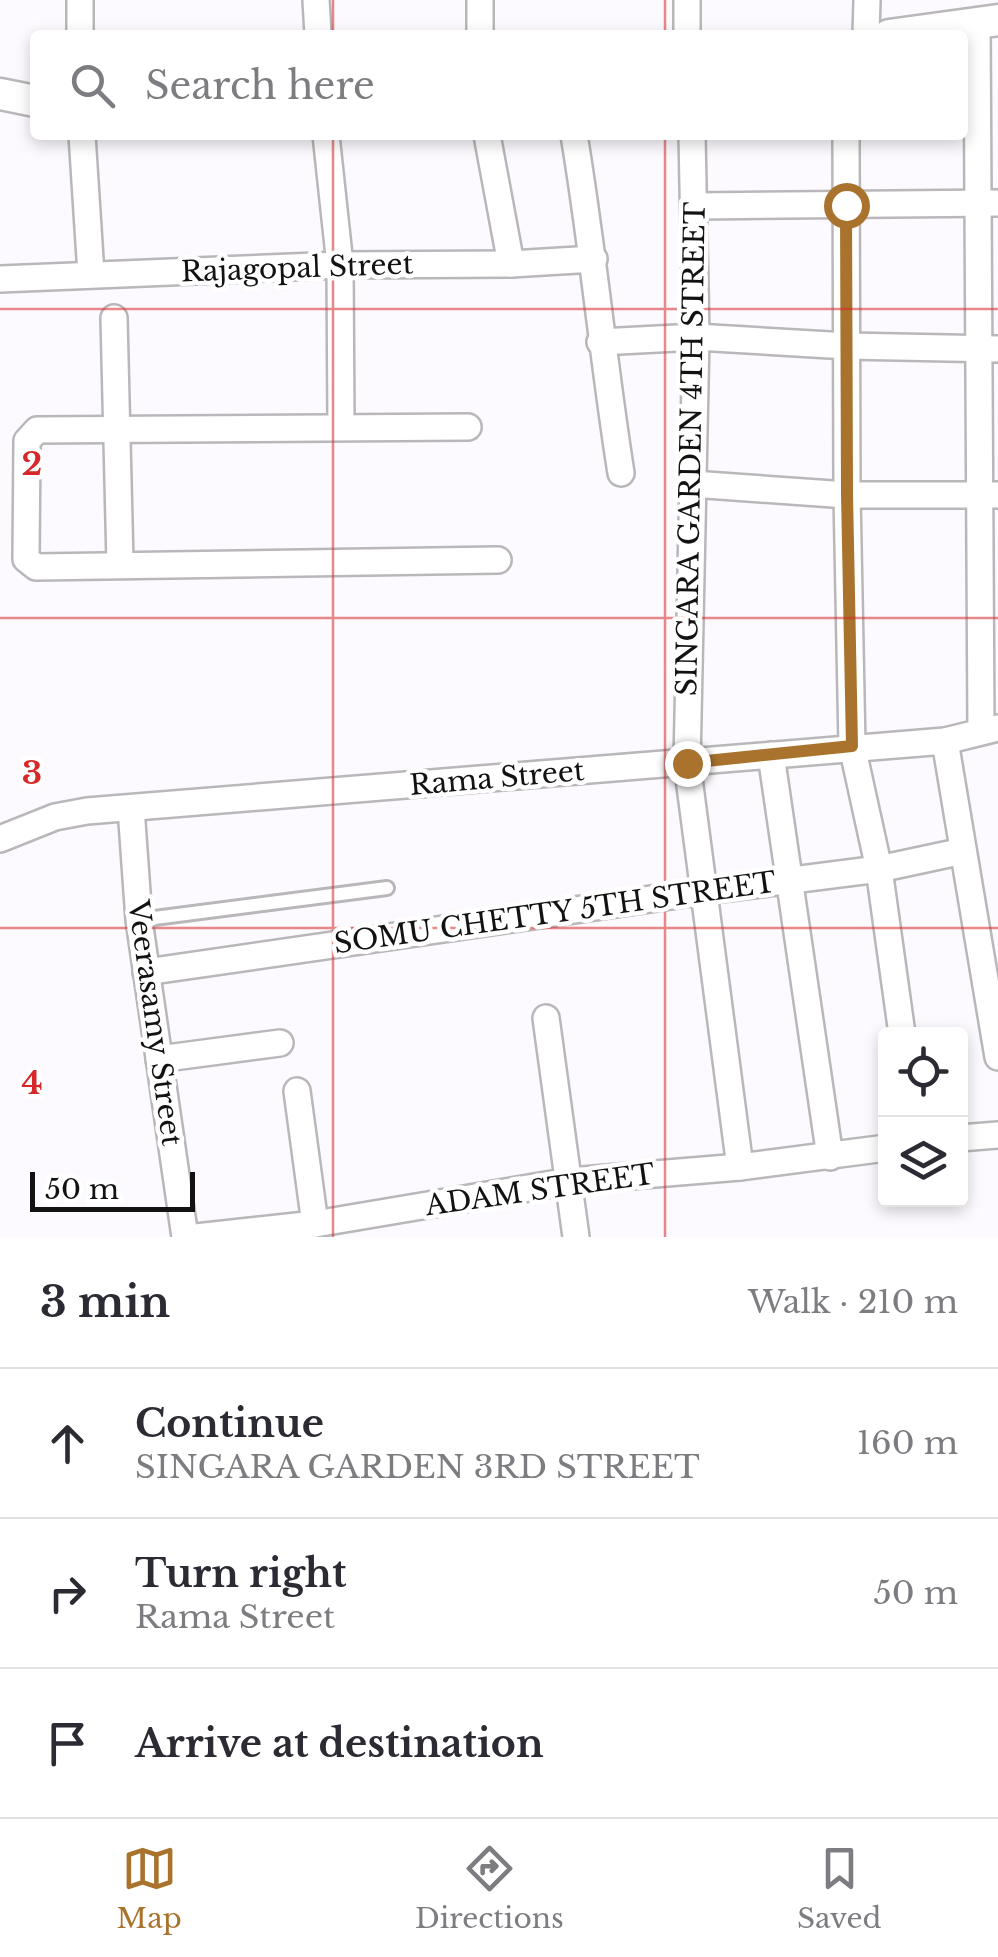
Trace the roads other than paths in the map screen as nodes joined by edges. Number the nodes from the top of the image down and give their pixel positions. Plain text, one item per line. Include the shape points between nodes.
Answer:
1 (80, 0) edge
2 (316, 0) edge
3 (480, 0) edge
4 (687, 0) edge
5 (867, 0) edge
6 (988, 22) edge
7 (80, 30) edge
8 (318, 30) edge
9 (480, 30) edge
10 (687, 30) edge
11 (866, 30) edge
12 (926, 30) edge
13 (0, 94) edge
14 (30, 101) edge
15 (82, 140) edge
16 (327, 140) edge
17 (487, 140) edge
18 (575, 140) edge
19 (692, 140) edge
20 (846, 140) edge
21 (988, 203) edge
22 (846, 205) junction
23 (696, 206) junction
24 (594, 258) junction
25 (512, 264) junction
26 (340, 265) junction
27 (92, 274) junction
28 (0, 280) edge
29 (114, 318) dead end
30 (696, 337) junction
31 (600, 342) junction
32 (847, 346) junction
33 (988, 349) edge
34 (468, 426) dead end
35 (341, 427) junction
36 (118, 429) junction
37 (620, 473) dead end
38 (692, 484) junction
39 (847, 494) junction
40 (989, 494) edge
41 (498, 560) dead end
42 (120, 563) junction
43 (989, 729) edge
44 (945, 741) junction
45 (852, 746) junction
46 (772, 755) junction
47 (687, 763) junction
48 (131, 808) junction
49 (0, 840) edge
50 (963, 852) junction
51 (879, 869) junction
52 (789, 880) junction
53 (386, 888) dead end
54 (706, 891) junction
55 (140, 920) junction
56 (146, 972) junction
57 (546, 1018) dead end
58 (901, 1027) edge
59 (280, 1043) dead end
60 (998, 1057) edge
61 (159, 1059) junction
62 (297, 1091) dead end
63 (998, 1135) edge
64 (968, 1137) edge
65 (878, 1149) edge
66 (830, 1157) junction
67 (740, 1167) junction
68 (570, 1180) junction
69 (315, 1224) junction
70 (185, 1237) edge
71 (196, 1237) edge
72 (576, 1237) edge

1 - 7 street
2 - 8 street
3 - 9 street
4 - 10 street
5 - 11 street
6 - 12 street
6 - 21 street
13 - 14 street
15 - 27 street
16 - 26 street
17 - 25 street
18 - 24 street
19 - 23 street, SINGARA GARDEN 4TH STREET
20 - 22 street
21 - 22 street
21 - 33 street
22 - 23 street
22 - 32 street
23 - 30 street, SINGARA GARDEN 4TH STREET
24 - 25 street, Rajagopal Street
24 - 31 street
25 - 26 street, Rajagopal Street
26 - 27 street, Rajagopal Street
26 - 35 street
27 - 28 street, Rajagopal Street
29 - 36 street
30 - 31 street
30 - 32 street
30 - 38 street, SINGARA GARDEN 4TH STREET
31 - 37 street
32 - 33 street
32 - 39 street
33 - 40 street
34 - 35 street
35 - 36 street
36 - 42 street
36 - 42 street via 30,434 26,559 36,567
38 - 39 street
38 - 47 street, SINGARA GARDEN 4TH STREET
39 - 40 street
39 - 45 street
40 - 43 street
41 - 42 street
43 - 44 street, Rama Street
44 - 45 street, Rama Street
44 - 50 street
45 - 46 street, Rama Street
45 - 51 street
46 - 47 street, Rama Street
46 - 52 street
47 - 48 street, Rama Street
47 - 54 street, SINGARA GARDEN 4TH STREET
48 - 49 street, Rama Street via 55,817
48 - 55 street, Veerasamy Street
50 - 51 street, SOMU CHETTY 5TH STREET
50 - 60 street
51 - 52 street, SOMU CHETTY 5TH STREET
51 - 58 street
52 - 54 street, SOMU CHETTY 5TH STREET
52 - 66 street
53 - 55 lane
54 - 56 street, SOMU CHETTY 5TH STREET
54 - 67 street, SINGARA GARDEN 4TH STREET
55 - 56 street, Veerasamy Street
56 - 61 street, Veerasamy Street
57 - 68 street
59 - 61 street
61 - 70 street, Veerasamy Street
62 - 69 street
63 - 64 street
65 - 66 street, ADAM STREET
66 - 67 street, ADAM STREET
67 - 68 street, ADAM STREET
68 - 69 street, ADAM STREET
68 - 72 street
69 - 71 street, ADAM STREET

